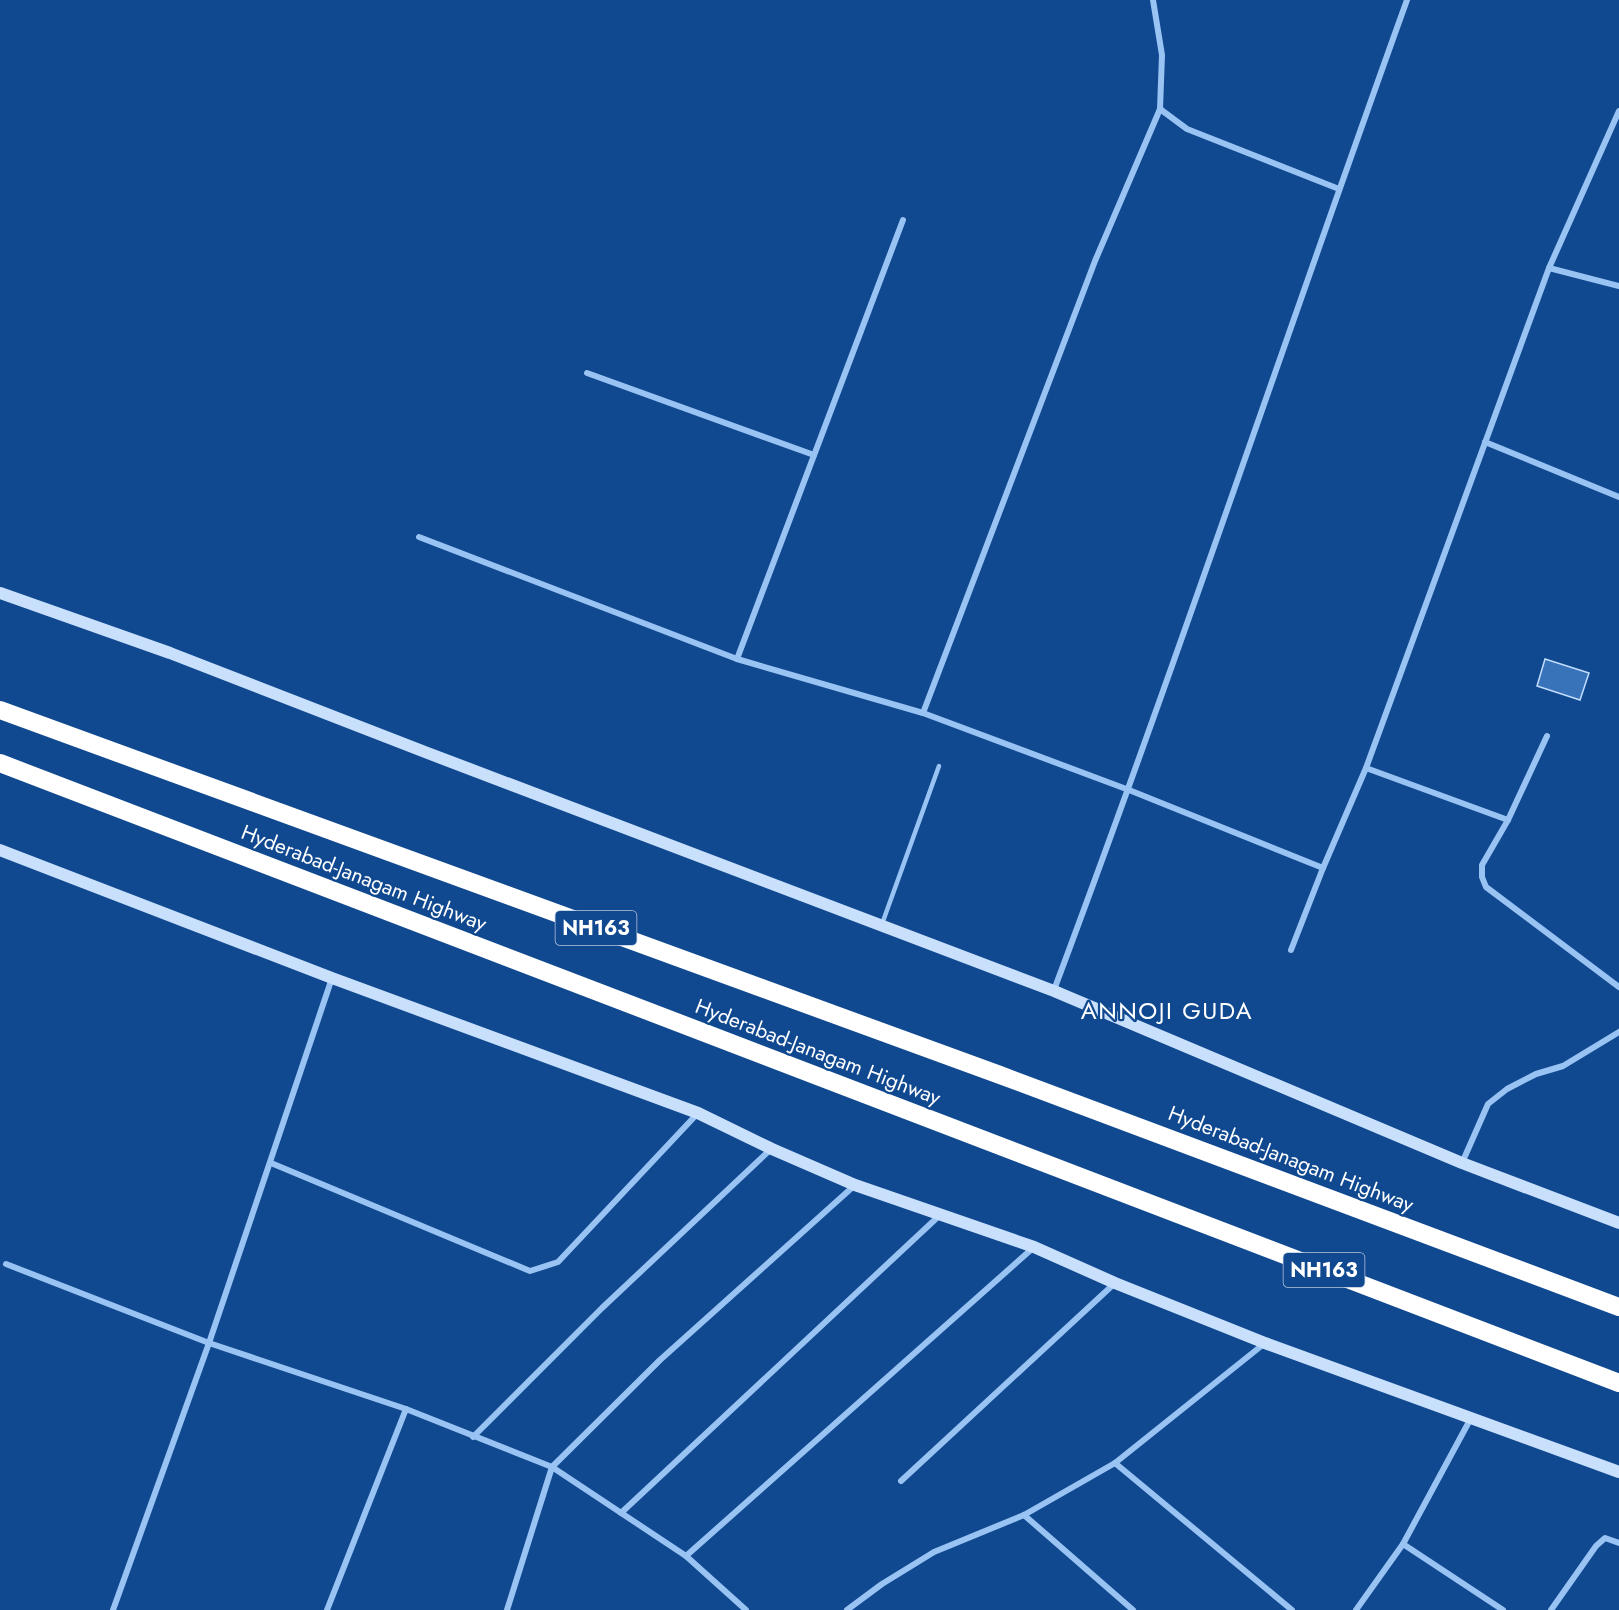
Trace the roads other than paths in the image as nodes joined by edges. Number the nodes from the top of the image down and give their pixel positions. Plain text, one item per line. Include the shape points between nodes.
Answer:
1 (1153, 0) edge
2 (1407, 0) edge
3 (1160, 109) junction
4 (1619, 111) edge
5 (1339, 189) junction
6 (903, 220) dead end
7 (1549, 268) junction
8 (1619, 286) edge
9 (587, 373) dead end
10 (1485, 442) junction
11 (814, 455) junction
12 (1619, 497) edge
13 (418, 537) dead end
14 (0, 593) edge
15 (737, 658) junction
16 (0, 710) edge
17 (923, 713) junction
18 (1548, 736) dead end
19 (0, 763) edge
20 (939, 766) dead end
21 (1366, 768) junction
22 (1129, 790) junction
23 (1508, 820) junction
24 (0, 850) edge
25 (1323, 868) junction
26 (882, 926) junction
27 (1291, 950) dead end
28 (332, 978) junction
29 (1619, 987) edge
30 (1054, 991) junction
31 (1619, 1032) edge
32 (698, 1113) junction
33 (772, 1149) junction
34 (271, 1163) junction
35 (1462, 1163) junction
36 (855, 1185) junction
37 (942, 1214) junction
38 (1619, 1223) edge
39 (1034, 1247) junction
40 (6, 1264) dead end
41 (1115, 1283) junction
42 (1619, 1307) edge
43 (209, 1343) junction
44 (1265, 1343) junction
45 (1619, 1383) edge
46 (405, 1409) junction
47 (1471, 1417) junction
48 (473, 1437) junction
49 (1115, 1464) junction
50 (552, 1467) junction
51 (1619, 1472) edge
52 (900, 1481) dead end
53 (621, 1514) junction
54 (1024, 1515) junction
55 (1619, 1543) edge
56 (1403, 1544) junction
57 (686, 1556) junction
58 (113, 1610) edge
59 (327, 1610) edge
60 (507, 1610) edge
61 (746, 1610) edge
62 (847, 1610) edge
63 (1133, 1610) edge
64 (1292, 1610) edge
65 (1356, 1610) edge
66 (1503, 1610) edge
67 (1551, 1610) edge

1 - 3 street via 1161,55
2 - 5 street
3 - 5 street via 1187,129
3 - 17 street via 1095,261
4 - 7 street
5 - 22 street
6 - 11 street
7 - 8 street
7 - 10 street
9 - 11 street
10 - 12 street
10 - 21 street
11 - 15 street
13 - 15 street
14 - 26 street via 181,657
15 - 17 street
16 - 42 highway, Hyderabad-Janagam Highway / NH163 via 1045,1092
17 - 22 street
18 - 23 street
19 - 45 highway, Hyderabad-Janagam Highway / NH163
20 - 26 lane
21 - 23 street
21 - 25 street
22 - 25 street
22 - 30 street
23 - 29 street via 1482,866 1486,887
24 - 28 street
25 - 27 street
26 - 30 street
28 - 32 street
28 - 34 street
30 - 35 street
31 - 35 street via 1563,1066 1507,1089 1488,1104
32 - 33 street
32 - 34 street via 558,1262 530,1271
33 - 36 street
33 - 48 street via 602,1308
34 - 43 street
35 - 38 street
36 - 37 street
36 - 50 street via 660,1360
37 - 39 street
37 - 53 street
39 - 41 street
39 - 57 street
40 - 43 street
41 - 44 street
41 - 52 street
43 - 46 street
43 - 58 street
44 - 47 street
44 - 49 street
46 - 48 street
46 - 59 street
47 - 51 street
47 - 56 street
48 - 50 street
49 - 54 street
49 - 64 street
50 - 53 street
50 - 60 street
53 - 57 street
54 - 62 street via 934,1552
54 - 63 street
55 - 67 street via 1605,1538 1596,1546
56 - 65 street
56 - 66 street
57 - 61 street

